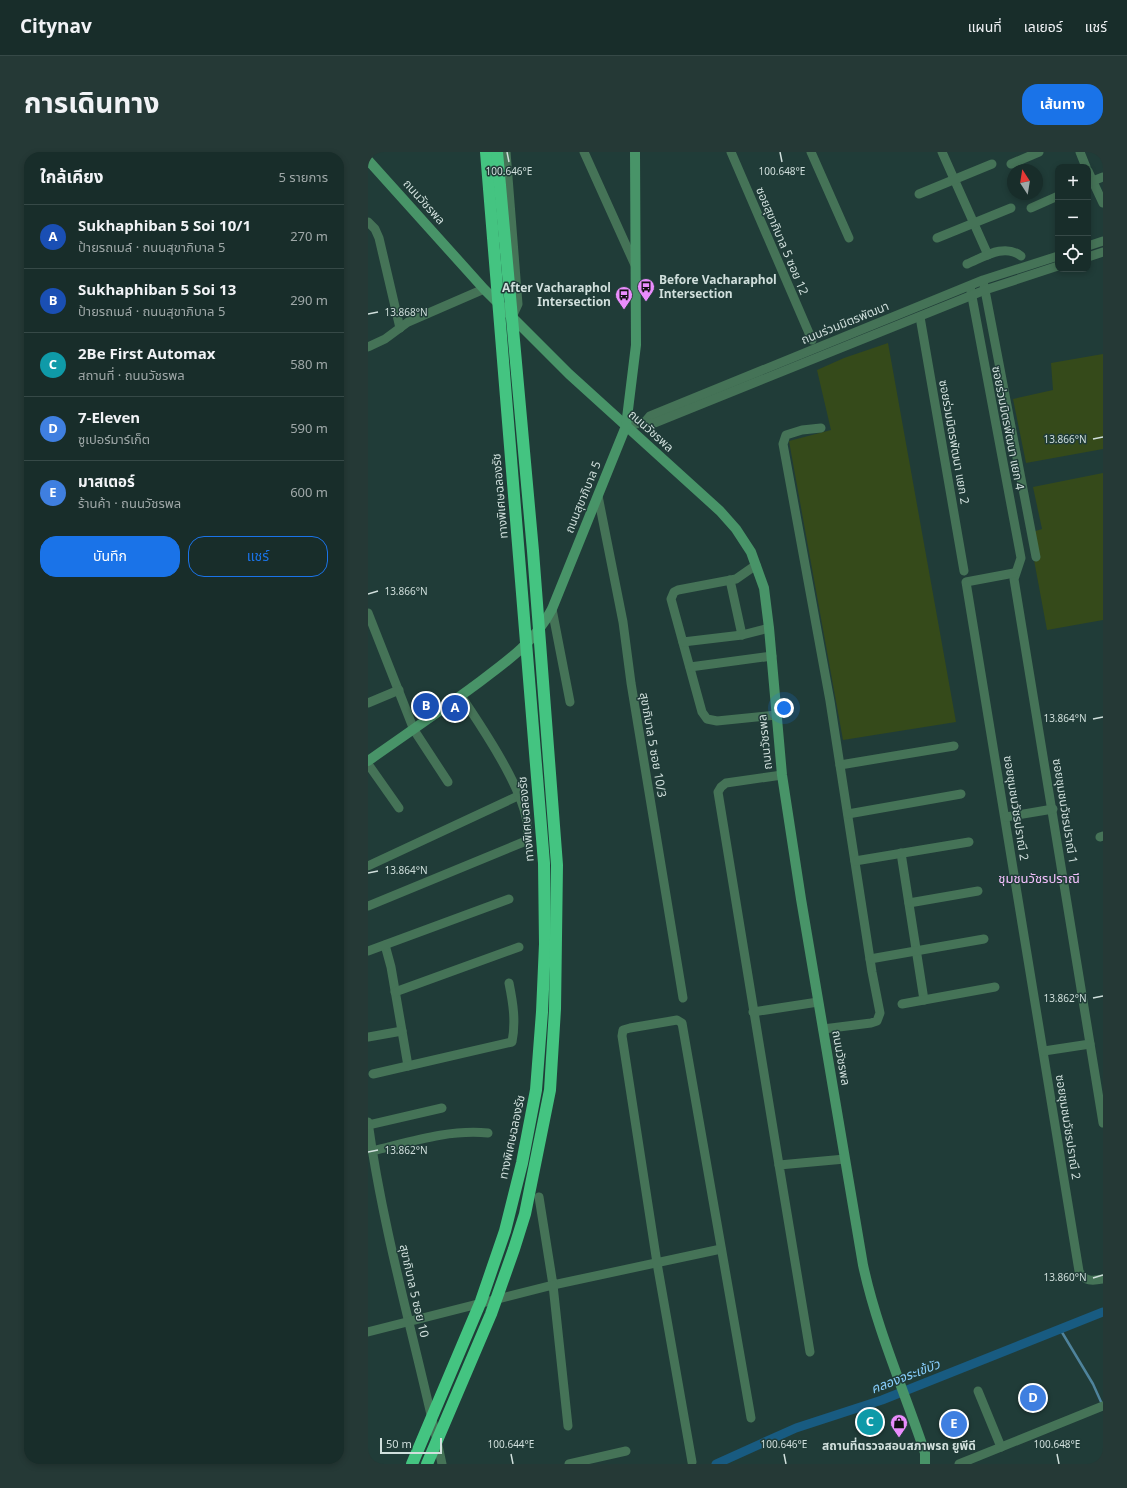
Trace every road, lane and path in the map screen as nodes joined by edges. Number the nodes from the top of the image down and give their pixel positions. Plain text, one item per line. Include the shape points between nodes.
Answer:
1 (486, 152) edge
2 (497, 152) edge
3 (506, 152) edge
4 (584, 152) edge
5 (635, 152) edge
6 (731, 152) edge
7 (811, 152) edge
8 (942, 152) edge
9 (1039, 152) edge
10 (1080, 152) edge
11 (368, 160) edge
12 (992, 164) dead end
13 (1011, 164) dead end
14 (1085, 164) edge
15 (1103, 177) edge
16 (955, 180) junction
17 (1091, 182) edge
18 (1091, 184) edge
19 (918, 194) dead end
20 (1055, 197) edge
21 (1103, 203) edge
22 (1011, 208) dead end
23 (1031, 208) dead end
24 (368, 222) edge
25 (974, 223) junction
26 (849, 238) dead end
27 (937, 238) dead end
28 (1103, 241) edge
29 (1091, 245) edge
30 (1103, 252) edge
31 (988, 255) junction
32 (1091, 255) edge
33 (1021, 256) dead end
34 (1055, 257) edge
35 (967, 264) dead end
36 (635, 265) junction
37 (1055, 267) edge
38 (983, 280) junction
39 (970, 286) junction
40 (484, 289) junction
41 (986, 290) junction
42 (972, 295) junction
43 (920, 316) junction
44 (512, 317) junction
45 (400, 328) junction
46 (812, 340) dead end
47 (368, 347) edge
48 (645, 422) junction
49 (626, 426) junction
50 (821, 428) dead end
51 (598, 496) junction
52 (1036, 557) dead end
53 (756, 565) junction
54 (964, 571) dead end
55 (1014, 573) junction
56 (730, 580) junction
57 (552, 609) junction
58 (369, 616) edge
59 (769, 628) junction
60 (742, 635) junction
61 (683, 642) junction
62 (772, 656) junction
63 (690, 667) junction
64 (399, 690) junction
65 (460, 696) junction
66 (570, 702) dead end
67 (368, 704) edge
68 (776, 714) junction
69 (414, 730) junction
70 (954, 746) dead end
71 (368, 761) edge
72 (840, 765) junction
73 (782, 775) junction
74 (448, 782) dead end
75 (961, 794) dead end
76 (520, 795) junction
77 (399, 808) dead end
78 (1053, 809) junction
79 (848, 814) junction
80 (1006, 817) junction
81 (969, 842) dead end
82 (901, 853) junction
83 (855, 861) junction
84 (368, 866) edge
85 (978, 891) dead end
86 (509, 899) dead end
87 (909, 903) junction
88 (368, 906) edge
89 (984, 939) dead end
90 (384, 945) junction
91 (519, 947) dead end
92 (368, 951) edge
93 (917, 951) junction
94 (870, 959) junction
95 (508, 983) dead end
96 (995, 987) dead end
97 (395, 992) junction
98 (683, 998) dead end
99 (924, 1000) junction
100 (818, 1002) junction
101 (902, 1004) dead end
102 (753, 1012) junction
103 (823, 1029) junction
104 (402, 1031) junction
105 (368, 1037) edge
106 (1090, 1044) junction
107 (1044, 1051) junction
108 (408, 1066) junction
109 (373, 1074) dead end
110 (442, 1108) dead end
111 (368, 1122) edge
112 (1103, 1124) edge
113 (368, 1125) edge
114 (488, 1133) dead end
115 (372, 1151) junction
116 (845, 1159) junction
117 (779, 1165) junction
118 (539, 1197) dead end
119 (721, 1249) junction
120 (657, 1263) junction
121 (1103, 1279) edge
122 (553, 1285) junction
123 (409, 1322) junction
124 (368, 1332) edge
125 (810, 1352) dead end
126 (978, 1391) dead end
127 (1100, 1407) edge
128 (751, 1418) dead end
129 (568, 1426) dead end
130 (1001, 1447) junction
131 (626, 1451) dead end
132 (692, 1462) dead end
133 (972, 1462) edge
134 (412, 1464) edge
135 (427, 1464) edge
136 (442, 1464) edge
137 (569, 1464) edge
138 (925, 1464) edge
139 (958, 1464) edge

1 - 134 highway, ทางพิเศษฉลองรัช, bridge via 544,864 545,944 542,1012 536,1090 522,1163 505,1231 481,1301
2 - 135 highway, bridge via 533,551 557,865 556,1009 550,1090 525,1214 491,1314
3 - 44 street via 518,304
4 - 36 street
5 - 36 main road, ถนนสุขาภิบาล 5
6 - 46 street, ซอยสุขาภิบาล 5 ซอย 12
7 - 26 street
8 - 16 street
9 - 13 street
10 - 14 street
11 - 40 main road, ถนนวัชรพล
12 - 16 street
15 - 17 street
16 - 19 street
16 - 25 street
18 - 21 street
20 - 23 street
22 - 25 street
24 - 45 street via 379,238
25 - 27 street
25 - 31 street
28 - 29 street
30 - 32 street
31 - 33 street via 1008,250
31 - 35 street
34 - 38 street, ถนนร่วมมิตรพัฒนา
36 - 49 main road, ถนนสุขาภิบาล 5 via 636,345
37 - 41 street, ถนนร่วมมิตรพัฒนา
38 - 39 street, ถนนร่วมมิตรพัฒนา
38 - 41 street
39 - 42 street, ซอยร่วมมิตรพัฒนา แยก 4
39 - 48 street, ถนนร่วมมิตรพัฒนา via 650,416
40 - 44 main road, ถนนวัชรพล
40 - 45 street
41 - 42 street, ถนนร่วมมิตรพัฒนา
41 - 52 street
42 - 43 street, ถนนร่วมมิตรพัฒนา
42 - 55 street, ซอยร่วมมิตรพัฒนา แยก 4 via 1021,558
43 - 48 street, ถนนร่วมมิตรพัฒนา via 652,424
43 - 54 street, ซอยร่วมมิตรพัฒนา แยก 2
44 - 49 main road, ถนนวัชรพล via 568,374
45 - 47 street
48 - 49 street, ถนนร่วมมิตรพัฒนา
49 - 51 main road, ถนนสุขาภิบาล 5
49 - 53 main road, ถนนวัชรพล via 720,512 744,541
50 - 72 street via 786,435 783,444
51 - 57 main road, ถนนสุขาภิบาล 5
51 - 98 street, สุขาภิบาล 5 ซอย 10/3 via 623,622
53 - 56 street via 744,575
53 - 59 main road, ถนนวัชรพล via 764,588
55 - 78 street, ซอยชุมชนวัชรปราณี 1
55 - 80 street, ซอยชุมชนวัชรปราณี 2 via 966,582
56 - 60 street
56 - 61 street via 681,588 674,592 671,599
57 - 65 main road, ถนนสุขาภิบาล 5 via 543,626 511,658
57 - 66 street
58 - 64 street
59 - 60 street
59 - 62 main road, ถนนวัชรพล
60 - 61 street
61 - 63 street
62 - 63 street
62 - 68 main road, ถนนวัชรพล
63 - 68 street via 702,712 707,719
64 - 67 street
64 - 69 street
65 - 69 main road, ถนนสุขาภิบาล 5
65 - 76 street via 494,748
68 - 73 main road, ถนนวัชรพล
69 - 71 main road, ถนนสุขาภิบาล 5
69 - 74 street
70 - 72 street
71 - 77 street
72 - 79 street
73 - 100 main road, ถนนวัชรพล
73 - 102 street via 726,784 718,792
75 - 79 street
76 - 84 street
76 - 88 street via 529,834 526,841
78 - 80 street
78 - 106 street, ซอยชุมชนวัชรปราณี 1
79 - 83 street
80 - 107 street, ซอยชุมชนวัชรปราณี 2
81 - 82 street
82 - 83 street
82 - 87 street
83 - 94 street
85 - 87 street
86 - 90 street
87 - 93 street
89 - 93 street
90 - 92 street
90 - 97 street
91 - 97 street
93 - 94 street
93 - 99 street
94 - 103 street via 880,1013 877,1021
95 - 108 street via 515,1027 512,1042
96 - 99 street
97 - 104 street
99 - 101 street
100 - 102 street
100 - 103 main road, ถนนวัชรพล
102 - 117 street
103 - 116 main road, ถนนวัชรพล
104 - 105 street
104 - 108 street
106 - 107 street
106 - 112 street, ซอยชุมชนวัชรปราณี 1
107 - 121 street, ซอยชุมชนวัชรปราณี 2 via 1080,1271 1088,1280
108 - 109 street
110 - 113 street
111 - 113 street, สุขาภิบาล 5 ซอย 10
113 - 115 street, สุขาภิบาล 5 ซอย 10
114 - 115 street via 470,1131 449,1134
115 - 123 street, สุขาภิบาล 5 ซอย 10
116 - 117 street
116 - 138 main road, ถนนวัชรพล via 867,1286 925,1453
117 - 125 street
118 - 122 street
119 - 120 street
119 - 120 street via 682,1023 677,1020 630,1028 624,1030 622,1036
119 - 128 street
120 - 122 street
120 - 132 street
122 - 123 street
122 - 129 street
123 - 124 street
123 - 136 street, สุขาภิบาล 5 ซอย 10
126 - 130 street
127 - 130 street
130 - 133 street
131 - 137 street
133 - 139 street

